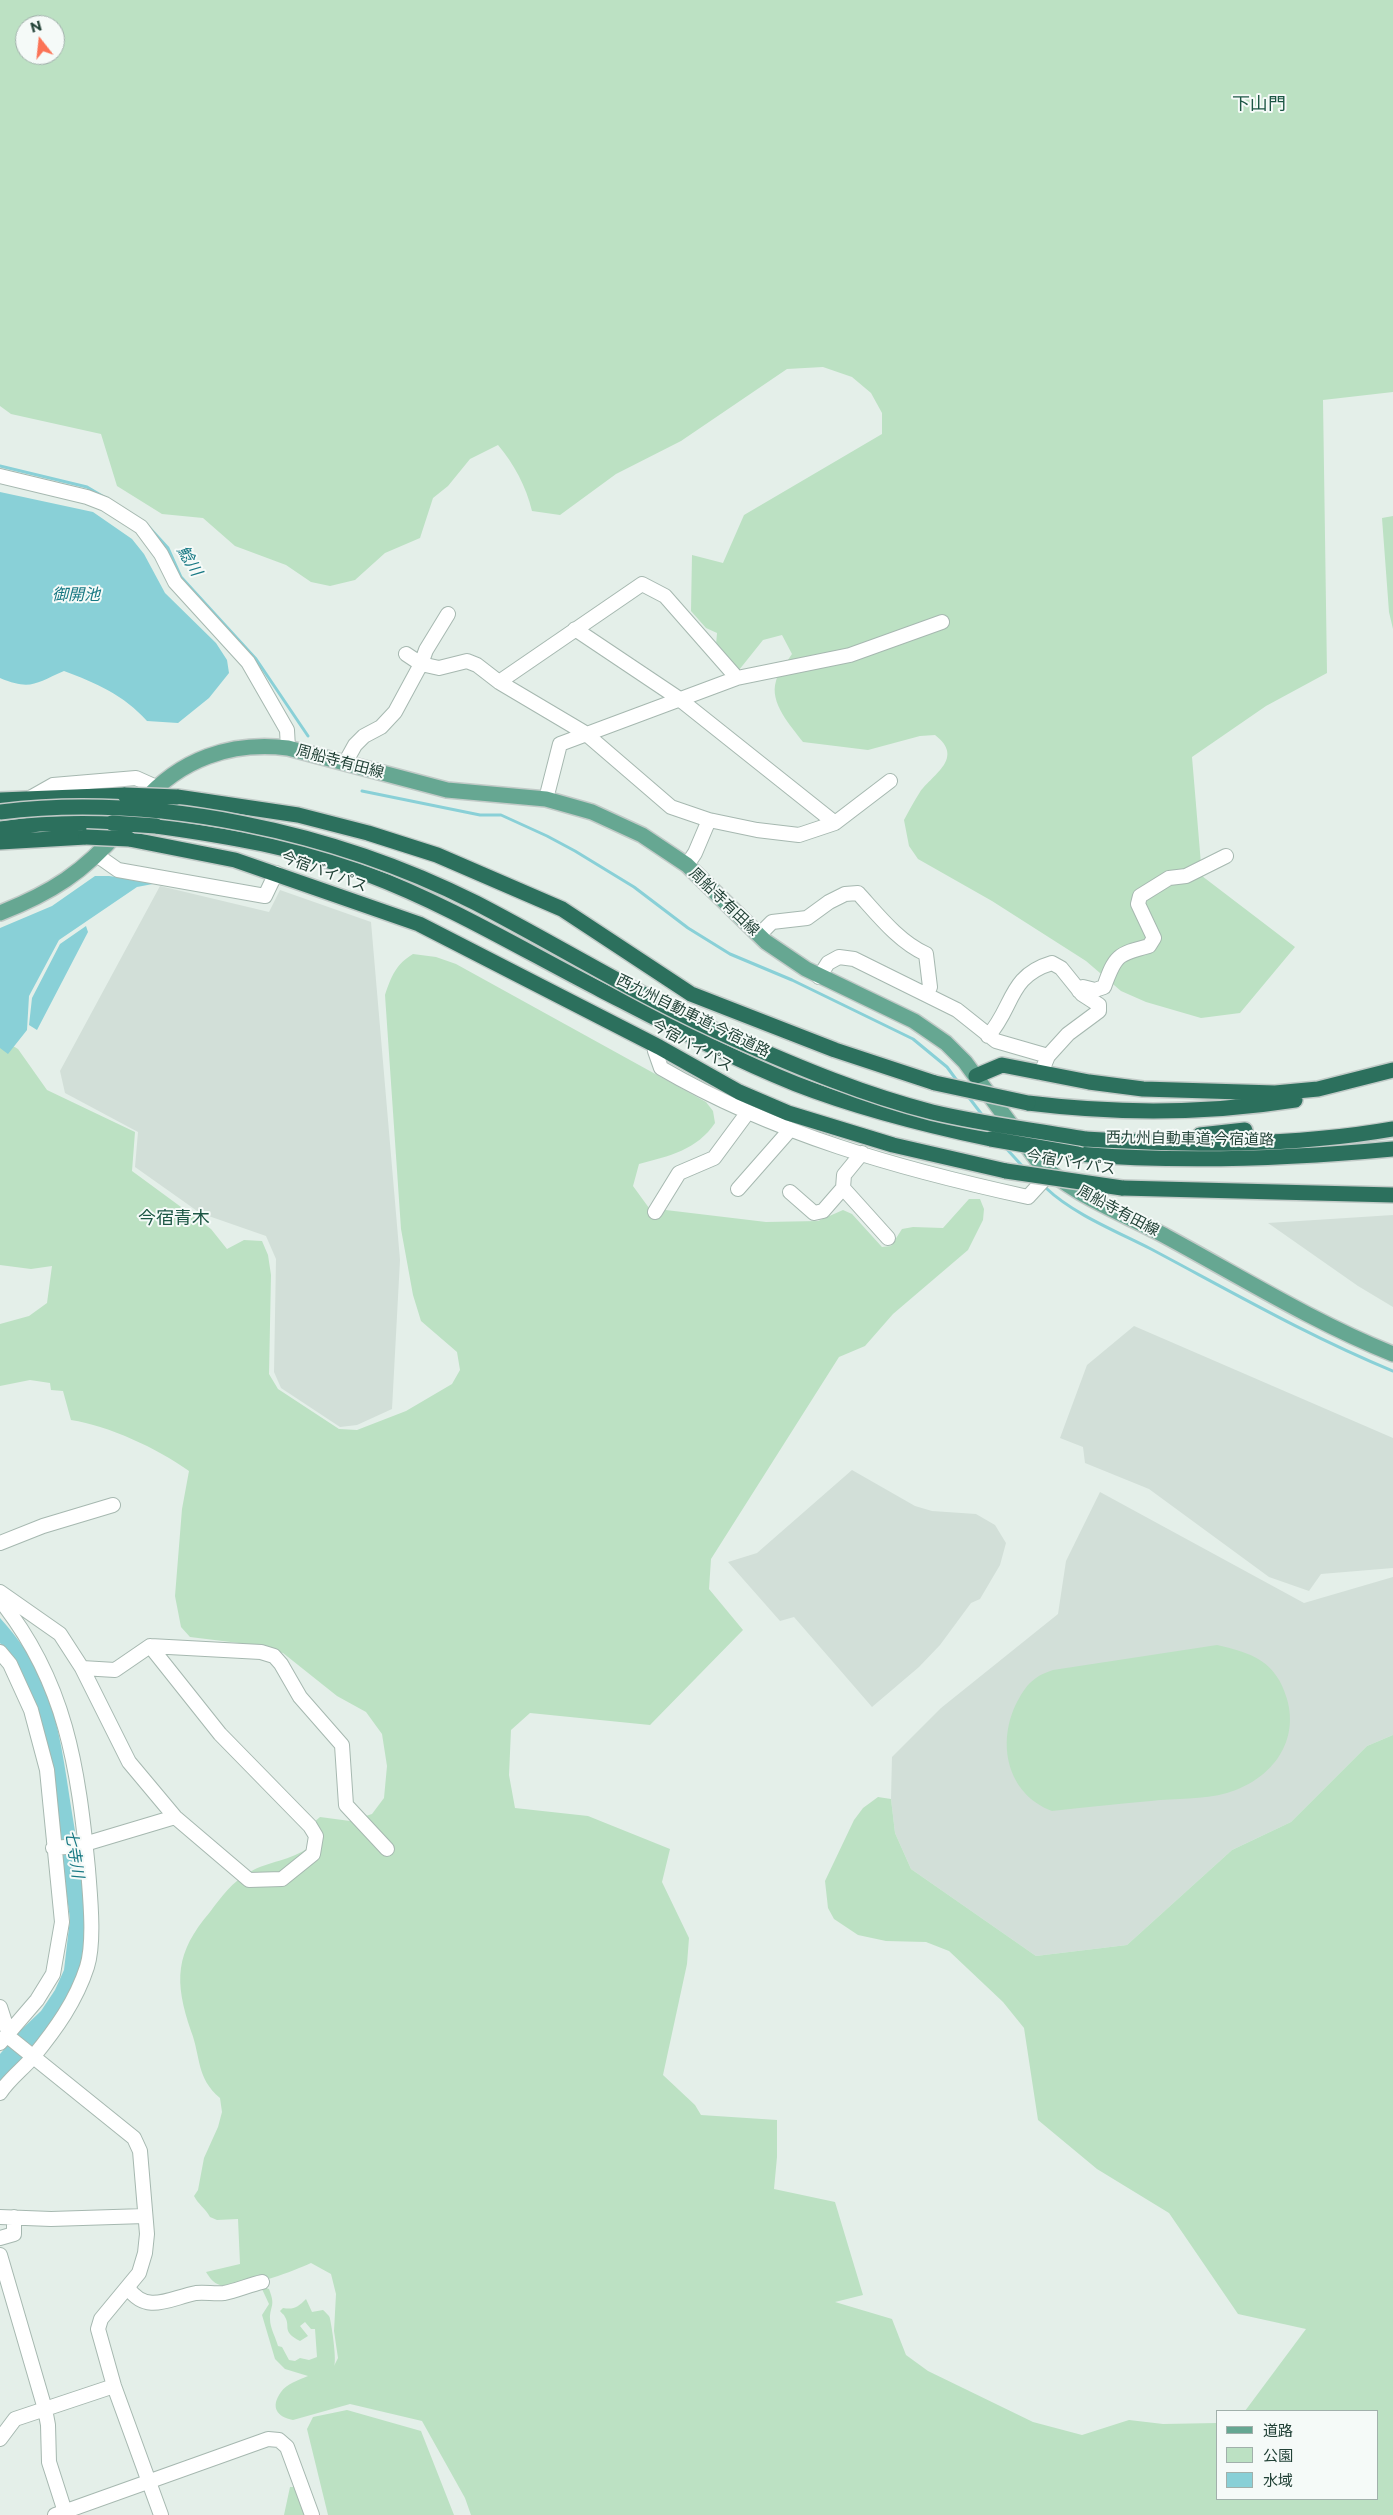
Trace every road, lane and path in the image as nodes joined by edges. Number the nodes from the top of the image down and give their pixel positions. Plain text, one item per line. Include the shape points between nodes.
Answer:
1 (0, 476) edge
2 (448, 614) dead end
3 (942, 622) dead end
4 (575, 629) junction
5 (406, 654) dead end
6 (421, 664) junction
7 (737, 678) junction
8 (499, 682) junction
9 (678, 698) junction
10 (585, 733) junction
11 (288, 748) junction
12 (345, 763) junction
13 (890, 781) dead end
14 (156, 787) junction
15 (30, 798) junction
16 (546, 799) junction
17 (0, 800) edge
18 (0, 812) edge
19 (709, 820) junction
20 (835, 823) junction
21 (0, 829) edge
22 (0, 842) edge
23 (98, 856) junction
24 (1226, 856) dead end
25 (687, 865) junction
26 (276, 872) junction
27 (0, 913) edge
28 (759, 935) junction
29 (819, 977) junction
30 (1079, 991) junction
31 (927, 993) junction
32 (988, 1036) junction
33 (659, 1047) junction
34 (1048, 1056) junction
35 (1393, 1070) edge
36 (1041, 1073) junction
37 (976, 1076) junction
38 (1393, 1078) edge
39 (748, 1112) junction
40 (1393, 1121) edge
41 (1393, 1129) edge
42 (1245, 1130) dead end
43 (789, 1131) junction
44 (1352, 1136) junction
45 (1142, 1142) junction
46 (1393, 1149) edge
47 (862, 1153) junction
48 (1050, 1174) junction
49 (843, 1188) junction
50 (738, 1189) dead end
51 (790, 1192) dead end
52 (1393, 1195) edge
53 (656, 1212) dead end
54 (888, 1238) dead end
55 (1393, 1354) edge
56 (113, 1505) dead end
57 (0, 1543) edge
58 (0, 1592) edge
59 (0, 1600) edge
60 (150, 1646) junction
61 (0, 1652) edge
62 (82, 1668) junction
63 (176, 1817) junction
64 (82, 1844) junction
65 (55, 1848) junction
66 (387, 1849) dead end
67 (0, 2007) edge
68 (6, 2037) edge
69 (30, 2056) junction
70 (0, 2093) edge
71 (145, 2216) junction
72 (7, 2217) edge
73 (0, 2238) edge
74 (0, 2255) edge
75 (262, 2282) dead end
76 (128, 2288) junction
77 (114, 2386) junction
78 (45, 2410) junction
79 (0, 2439) edge
80 (148, 2481) junction
81 (62, 2514) edge
82 (160, 2515) edge
83 (312, 2515) edge

1 - 11 street via 87,497 105,504 141,527 161,554 175,582 248,662 287,730
2 - 6 street
3 - 7 street via 850,655
4 - 7 street via 642,584 665,596
4 - 8 street
4 - 9 street
5 - 6 street
6 - 8 street via 440,668 467,661 478,665
6 - 12 street via 395,712 381,727 354,745
7 - 9 street
8 - 10 street
9 - 10 street
9 - 20 street
10 - 16 street via 560,744
10 - 19 street via 670,807
11 - 12 main road, 周船寺有田線
11 - 14 main road, 周船寺有田線 via 246,746 223,751 200,759
12 - 16 main road, 周船寺有田線 via 447,790
13 - 20 street
14 - 15 street via 136,778 53,785
14 - 23 main road, 周船寺有田線
15 - 17 highway
15 - 38 highway, bridge via 177,797 298,815 368,833 437,855 562,909 691,994 835,1050 935,1083 1028,1103 1073,1109 1203,1112 1317,1097
16 - 25 main road, 周船寺有田線 via 616,822
18 - 45 highway, 西九州自動車道;今宿道路, bridge via 81,807 170,813 270,830 325,844 371,859 474,902 604,974 734,1039 874,1095 978,1121 1086,1139
19 - 20 street via 799,835
19 - 25 street
21 - 46 highway, 西九州自動車道;今宿道路, bridge via 81,822 156,826 239,839 322,858 424,897 736,1058 870,1110 927,1126 1076,1154 1140,1159 1282,1158
22 - 26 highway, 今宿バイパス, bridge via 86,837 129,839 235,860
23 - 26 street via 118,870 264,896
23 - 27 main road, 周船寺有田線 via 54,889
24 - 30 street via 1186,876 1169,878 1140,896 1138,904 1154,938 1149,946 1123,954 1113,963 1104,987 1095,990 1083,987
25 - 28 main road, 周船寺有田線
26 - 33 highway, 今宿バイパス via 419,924
28 - 29 main road, 周船寺有田線
28 - 31 street via 772,922 807,918 845,894 858,893 901,937 926,954 930,987
29 - 31 street via 828,963 839,956 854,959
29 - 37 main road, 周船寺有田線 via 914,1021 946,1043
30 - 32 street via 1052,962 1036,968 1020,982
30 - 34 street via 1099,1005 1099,1011 1068,1034
31 - 32 street via 958,1010
32 - 34 street
33 - 39 street via 655,1051 661,1068
33 - 52 highway, 今宿バイパス, bridge via 739,1092 788,1113 893,1145 1006,1170 1122,1188
34 - 36 street
35 - 36 highway via 1318,1088 1275,1093 1144,1089
36 - 37 highway via 1002,1065
37 - 48 main road, 周船寺有田線
39 - 43 street
39 - 53 street via 714,1158 679,1173
40 - 44 highway
41 - 44 highway, 西九州自動車道;今宿道路
42 - 45 highway
43 - 47 street
43 - 50 street
44 - 45 highway, 西九州自動車道;今宿道路 via 1234,1143
47 - 48 street via 940,1178 1028,1197
47 - 49 street via 844,1175
48 - 55 main road, 周船寺有田線 via 1327,1324
49 - 51 street via 823,1211 814,1213
49 - 54 street
56 - 57 street
58 - 62 street via 60,1634
59 - 64 street via 38,1654 63,1715 74,1764
60 - 62 street via 115,1670
60 - 63 street via 220,1734 310,1826 316,1836 314,1854 282,1879 249,1880
60 - 66 street via 261,1652 274,1656 300,1697 342,1745 346,1805
61 - 65 street via 10,1664 33,1719 47,1770
62 - 63 street via 129,1762
63 - 64 street
64 - 65 street
64 - 69 street via 92,1912 87,1965 69,2009
65 - 68 street via 62,1922 53,1974 37,2000
67 - 68 street
68 - 69 street
69 - 70 street
69 - 71 street via 134,2138 140,2151
71 - 72 street
71 - 76 street via 145,2253 139,2273
72 - 73 street via 14,2234
74 - 78 street
75 - 76 street via 223,2293 197,2293 152,2303 142,2301
76 - 77 street via 101,2319 98,2329
77 - 78 street
77 - 80 street
78 - 79 street via 15,2419
78 - 81 street via 50,2462
80 - 81 street
80 - 82 street
80 - 83 street via 268,2439 279,2440 287,2447

